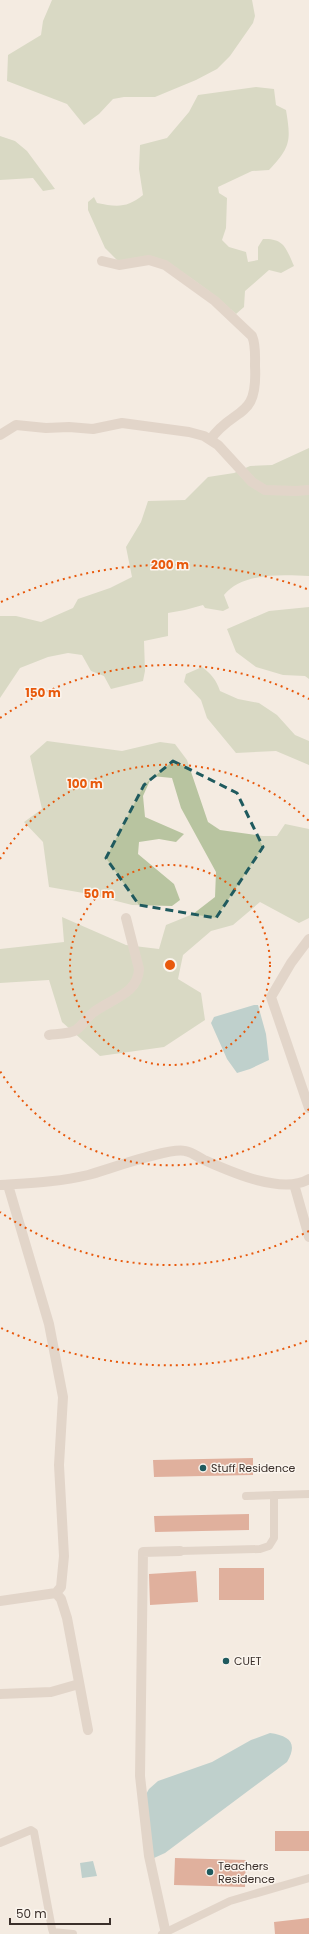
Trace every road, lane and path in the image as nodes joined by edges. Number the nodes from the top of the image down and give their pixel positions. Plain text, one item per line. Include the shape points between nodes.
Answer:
1 (102, 262) dead end
2 (0, 435) edge
3 (210, 440) junction
4 (309, 490) edge
5 (126, 918) dead end
6 (309, 939) edge
7 (48, 1035) dead end
8 (309, 1108) edge
9 (309, 1179) edge
10 (294, 1184) junction
11 (4, 1185) edge
12 (309, 1237) edge
13 (309, 1494) edge
14 (246, 1496) dead end
15 (274, 1496) junction
16 (180, 1551) joint
17 (56, 1593) junction
18 (0, 1601) edge
19 (79, 1684) junction
20 (0, 1694) edge
21 (88, 1730) dead end
22 (0, 1843) edge
23 (309, 1878) edge
24 (164, 1933) edge
25 (73, 1934) edge

1 - 3 street via 119,265 156,261 192,283 252,336 256,369 254,398 245,411
2 - 3 street via 16,425 93,429 122,424 189,432
3 - 4 street via 218,445 252,482 265,490
5 - 7 street via 139,969 139,978 134,986 93,1012 75,1030
6 - 8 street via 271,997
9 - 10 street
10 - 11 street via 266,1182 230,1172 184,1150 59,1181
10 - 12 street
11 - 17 street via 49,1324 58,1364 62,1397 59,1465 64,1556 61,1587
13 - 15 lane
14 - 15 lane
15 - 16 lane via 274,1538 269,1546 260,1550
16 - 24 street via 143,1552 140,1776 149,1856
17 - 18 street
17 - 19 street via 61,1599 67,1618
19 - 20 street via 51,1692
19 - 21 street
22 - 25 lane via 25,1831 34,1832 53,1932
23 - 24 lane via 230,1901

